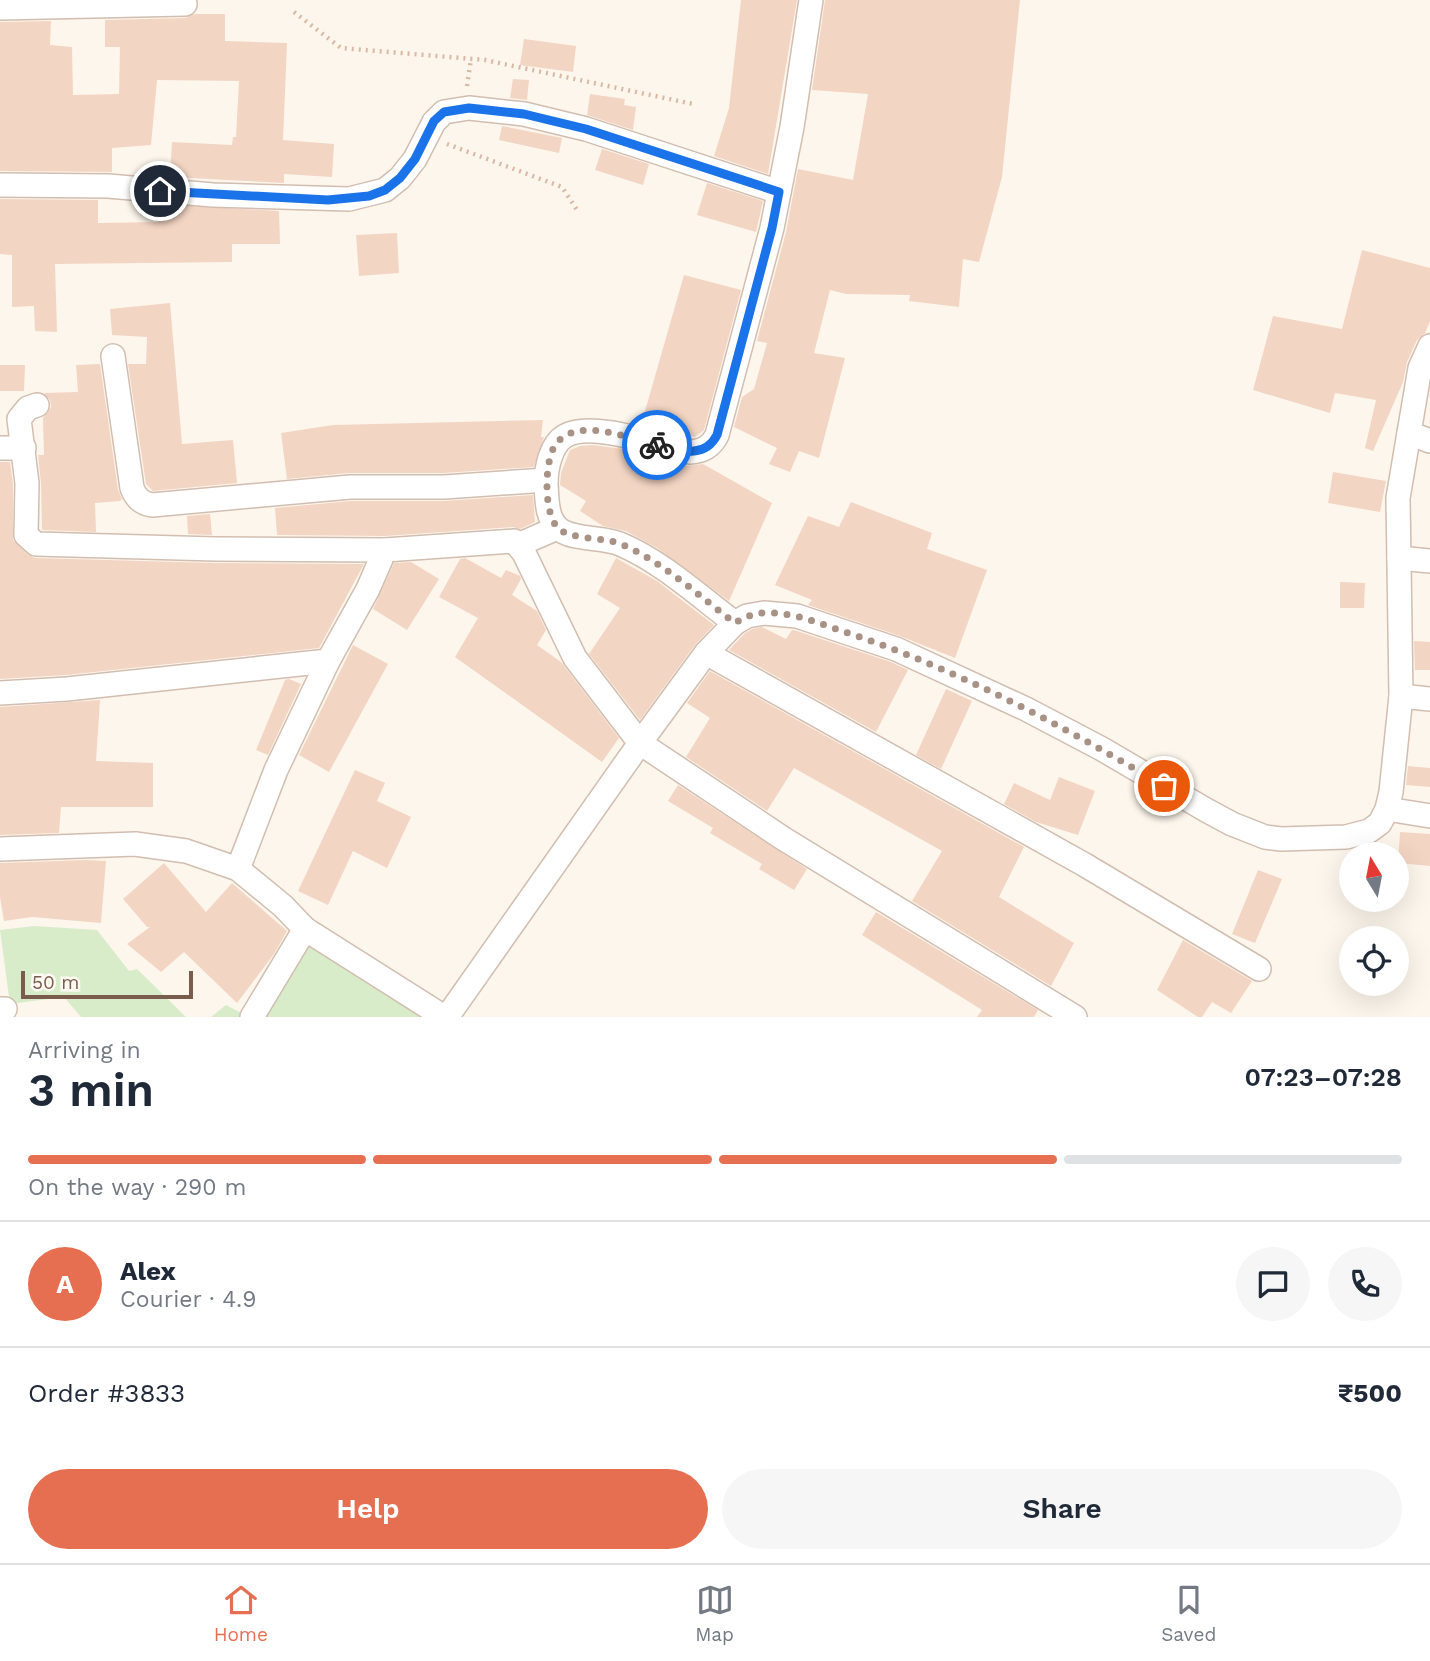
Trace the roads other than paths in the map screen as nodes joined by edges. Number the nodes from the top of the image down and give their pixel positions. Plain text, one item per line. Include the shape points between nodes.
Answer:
1 (811, 0) edge
2 (115, 2) edge
3 (186, 4) dead end
4 (5, 5) edge
5 (0, 185) edge
6 (779, 192) junction
7 (1430, 346) edge
8 (113, 356) dead end
9 (37, 405) dead end
10 (1420, 437) edge
11 (0, 448) edge
12 (24, 448) junction
13 (546, 481) junction
14 (557, 528) junction
15 (518, 545) junction
16 (385, 550) junction
17 (1399, 558) junction
18 (1430, 561) edge
19 (735, 623) junction
20 (706, 653) junction
21 (328, 661) junction
22 (0, 693) edge
23 (1401, 696) junction
24 (1430, 699) edge
25 (640, 743) junction
26 (1387, 809) junction
27 (1430, 816) edge
28 (0, 849) edge
29 (238, 869) junction
30 (305, 929) junction
31 (1259, 969) dead end
32 (252, 1017) edge
33 (446, 1017) edge
34 (1075, 1017) edge

1 - 6 street
2 - 3 street
2 - 4 street
5 - 6 street via 349,199 385,190 400,178 434,121 456,109 524,114 586,129
6 - 13 street via 712,444 690,452 577,431 554,445
7 - 10 street via 1420,368
8 - 13 street via 132,488 145,504 350,487
9 - 12 street via 19,419
10 - 17 street via 1398,498
11 - 12 street
12 - 16 street via 26,535 36,544
13 - 14 street via 550,517
14 - 15 street
14 - 19 street via 620,544 646,557
15 - 16 street via 506,540
15 - 25 street via 575,658
16 - 21 street
17 - 18 street
17 - 23 street
19 - 20 street
19 - 26 street via 764,613 797,616 896,649 1026,709 1231,824 1265,837 1346,837 1369,831
20 - 25 street
20 - 31 street via 1085,864
21 - 22 street
21 - 29 street via 276,770
23 - 24 street
23 - 26 street
25 - 33 street
25 - 34 street via 785,839
26 - 27 street
28 - 29 street via 135,844 186,851
29 - 30 street
30 - 32 street
30 - 33 street

